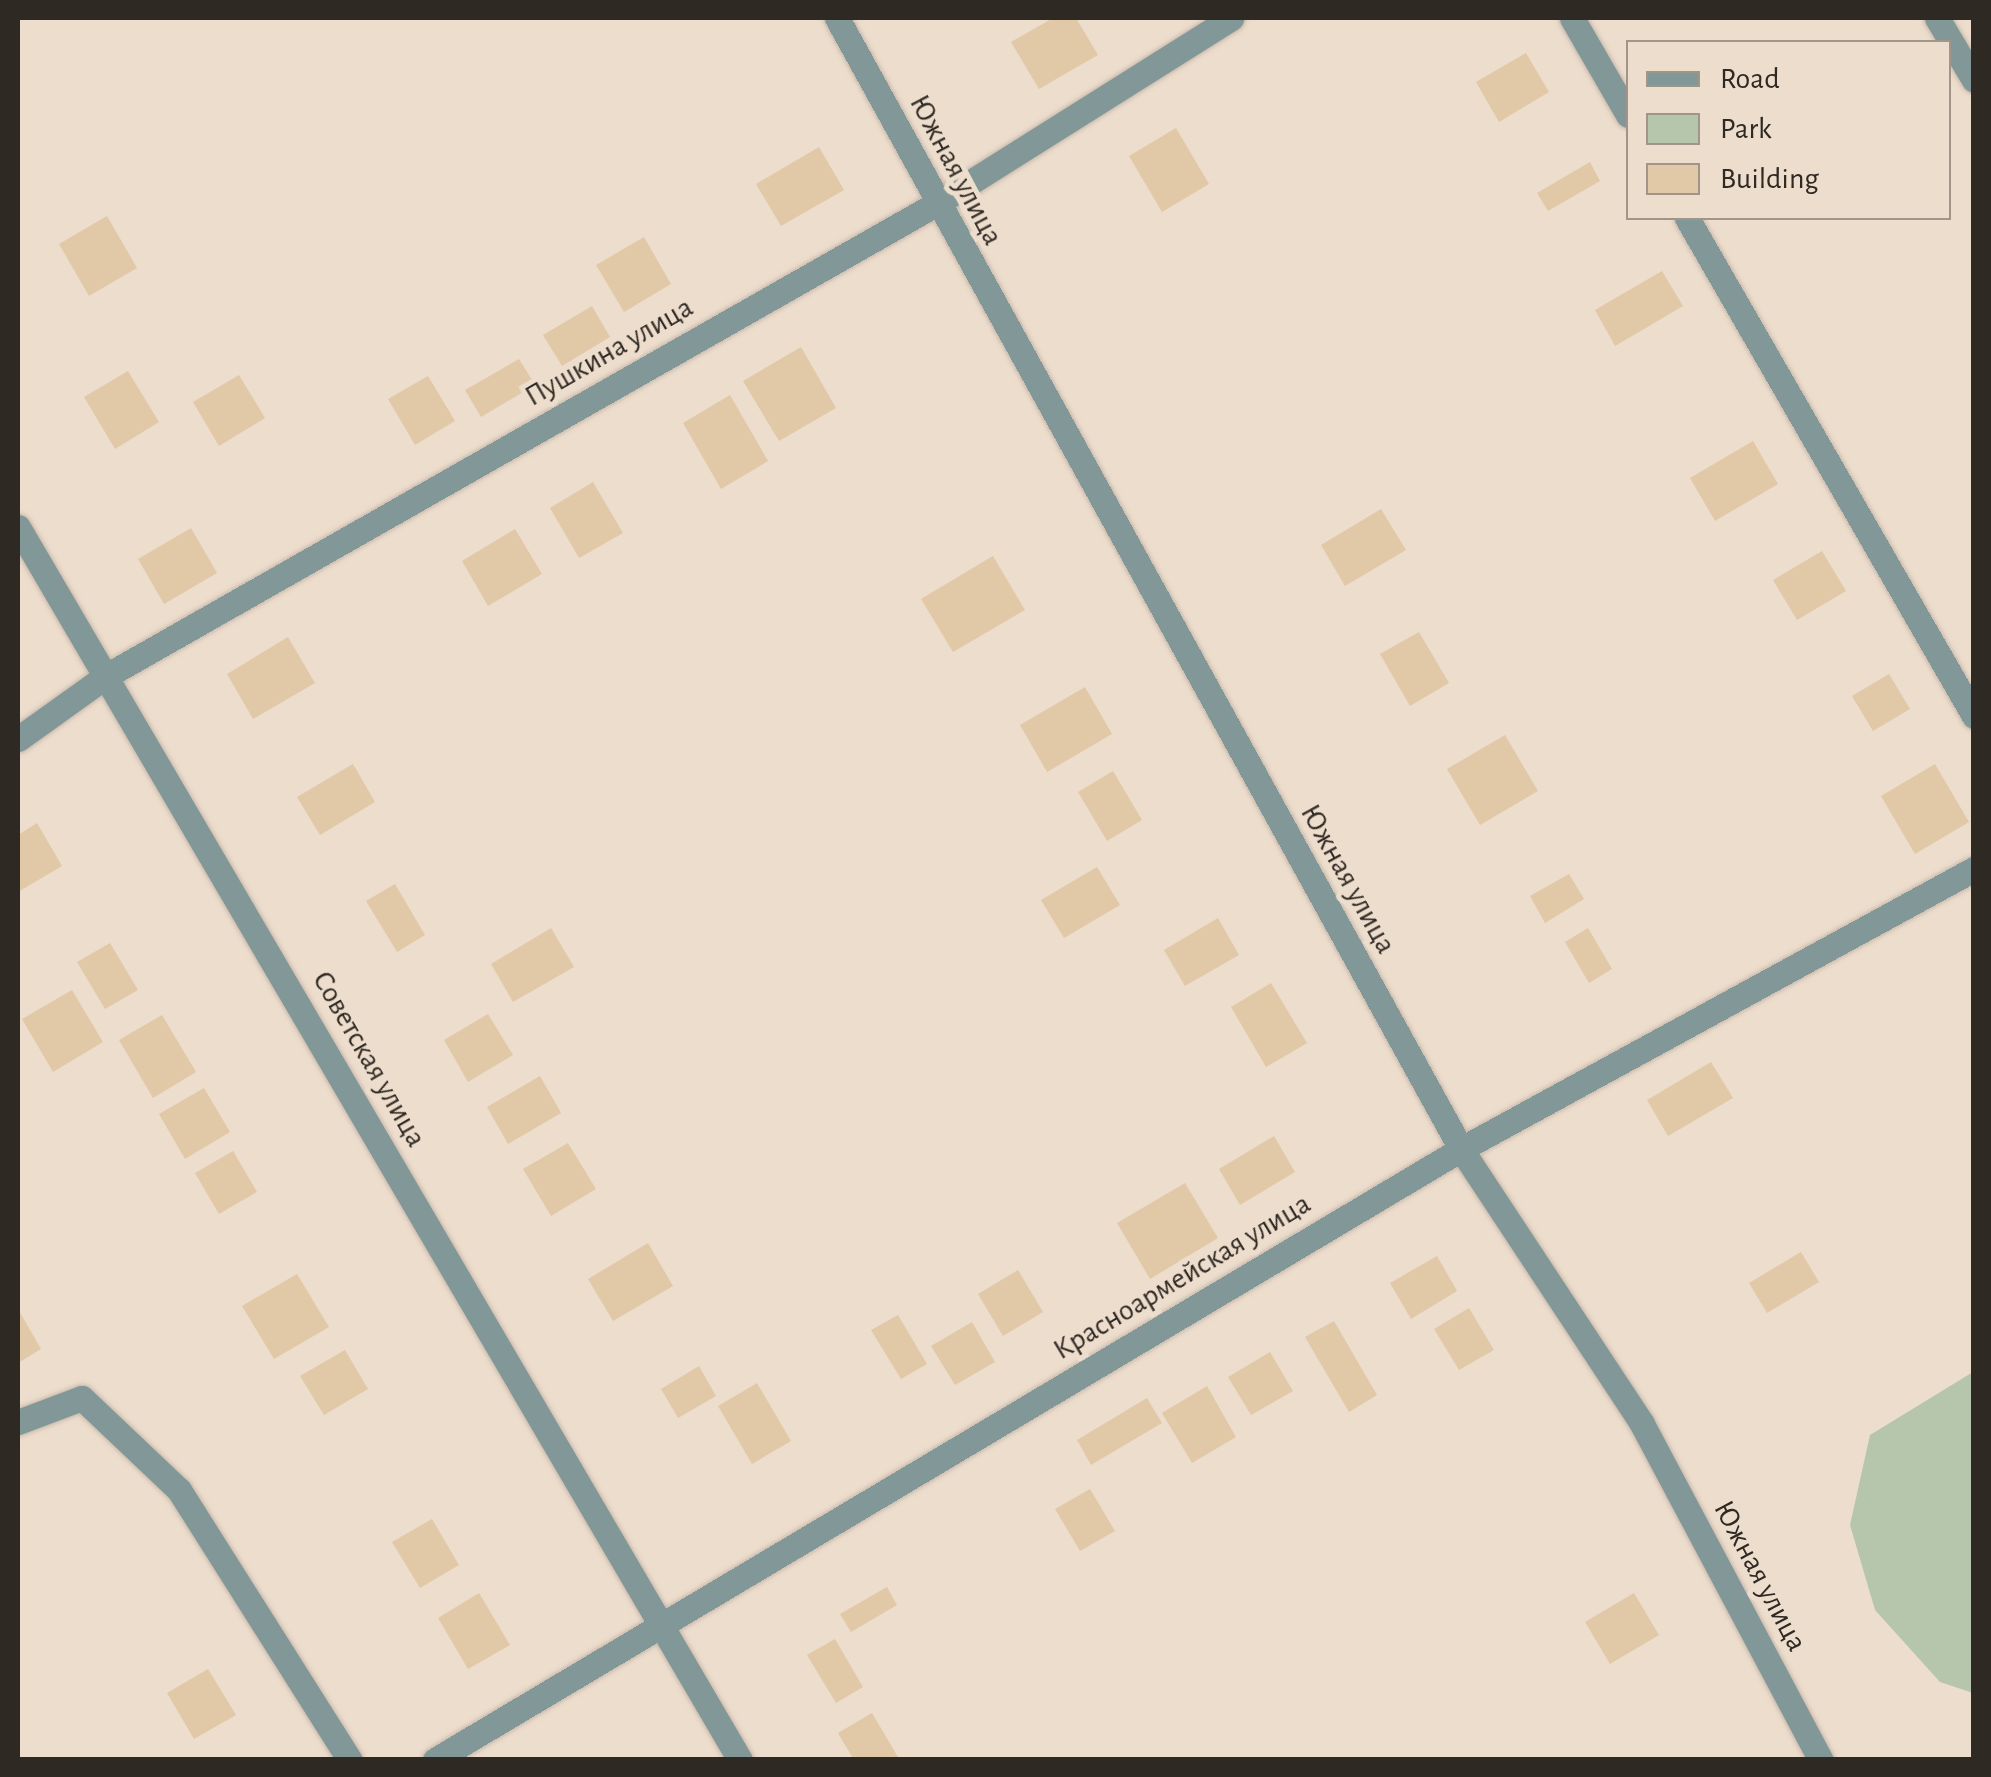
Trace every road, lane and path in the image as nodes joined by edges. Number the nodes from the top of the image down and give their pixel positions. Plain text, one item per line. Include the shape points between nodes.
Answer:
1 (838, 18) edge
2 (1231, 18) edge
3 (1572, 18) edge
4 (1937, 18) edge
5 (1950, 40) edge
6 (1951, 41) edge
7 (1974, 80) edge
8 (1626, 112) edge
9 (936, 204) junction
10 (1688, 220) edge
11 (18, 528) edge
12 (106, 676) junction
13 (1974, 716) edge
14 (18, 739) edge
15 (1974, 869) edge
16 (1461, 1149) junction
17 (18, 1422) edge
18 (663, 1624) junction
19 (350, 1760) edge
20 (435, 1760) edge
21 (740, 1760) edge
22 (1821, 1760) edge

1 - 9 street, Южная улица
2 - 9 street, Пушкина улица
3 - 8 street
4 - 5 street
6 - 7 street
9 - 12 street, Пушкина улица
9 - 16 street, Южная улица
10 - 13 street
11 - 12 street, Советская улица
12 - 14 street, Пушкина улица
12 - 18 street, Советская улица
15 - 16 street, Красноармейская улица
16 - 18 street, Красноармейская улица
16 - 22 street, Южная улица via 1642,1424
17 - 19 street via 82,1398 178,1490
18 - 20 street, Красноармейская улица
18 - 21 street, Советская улица

